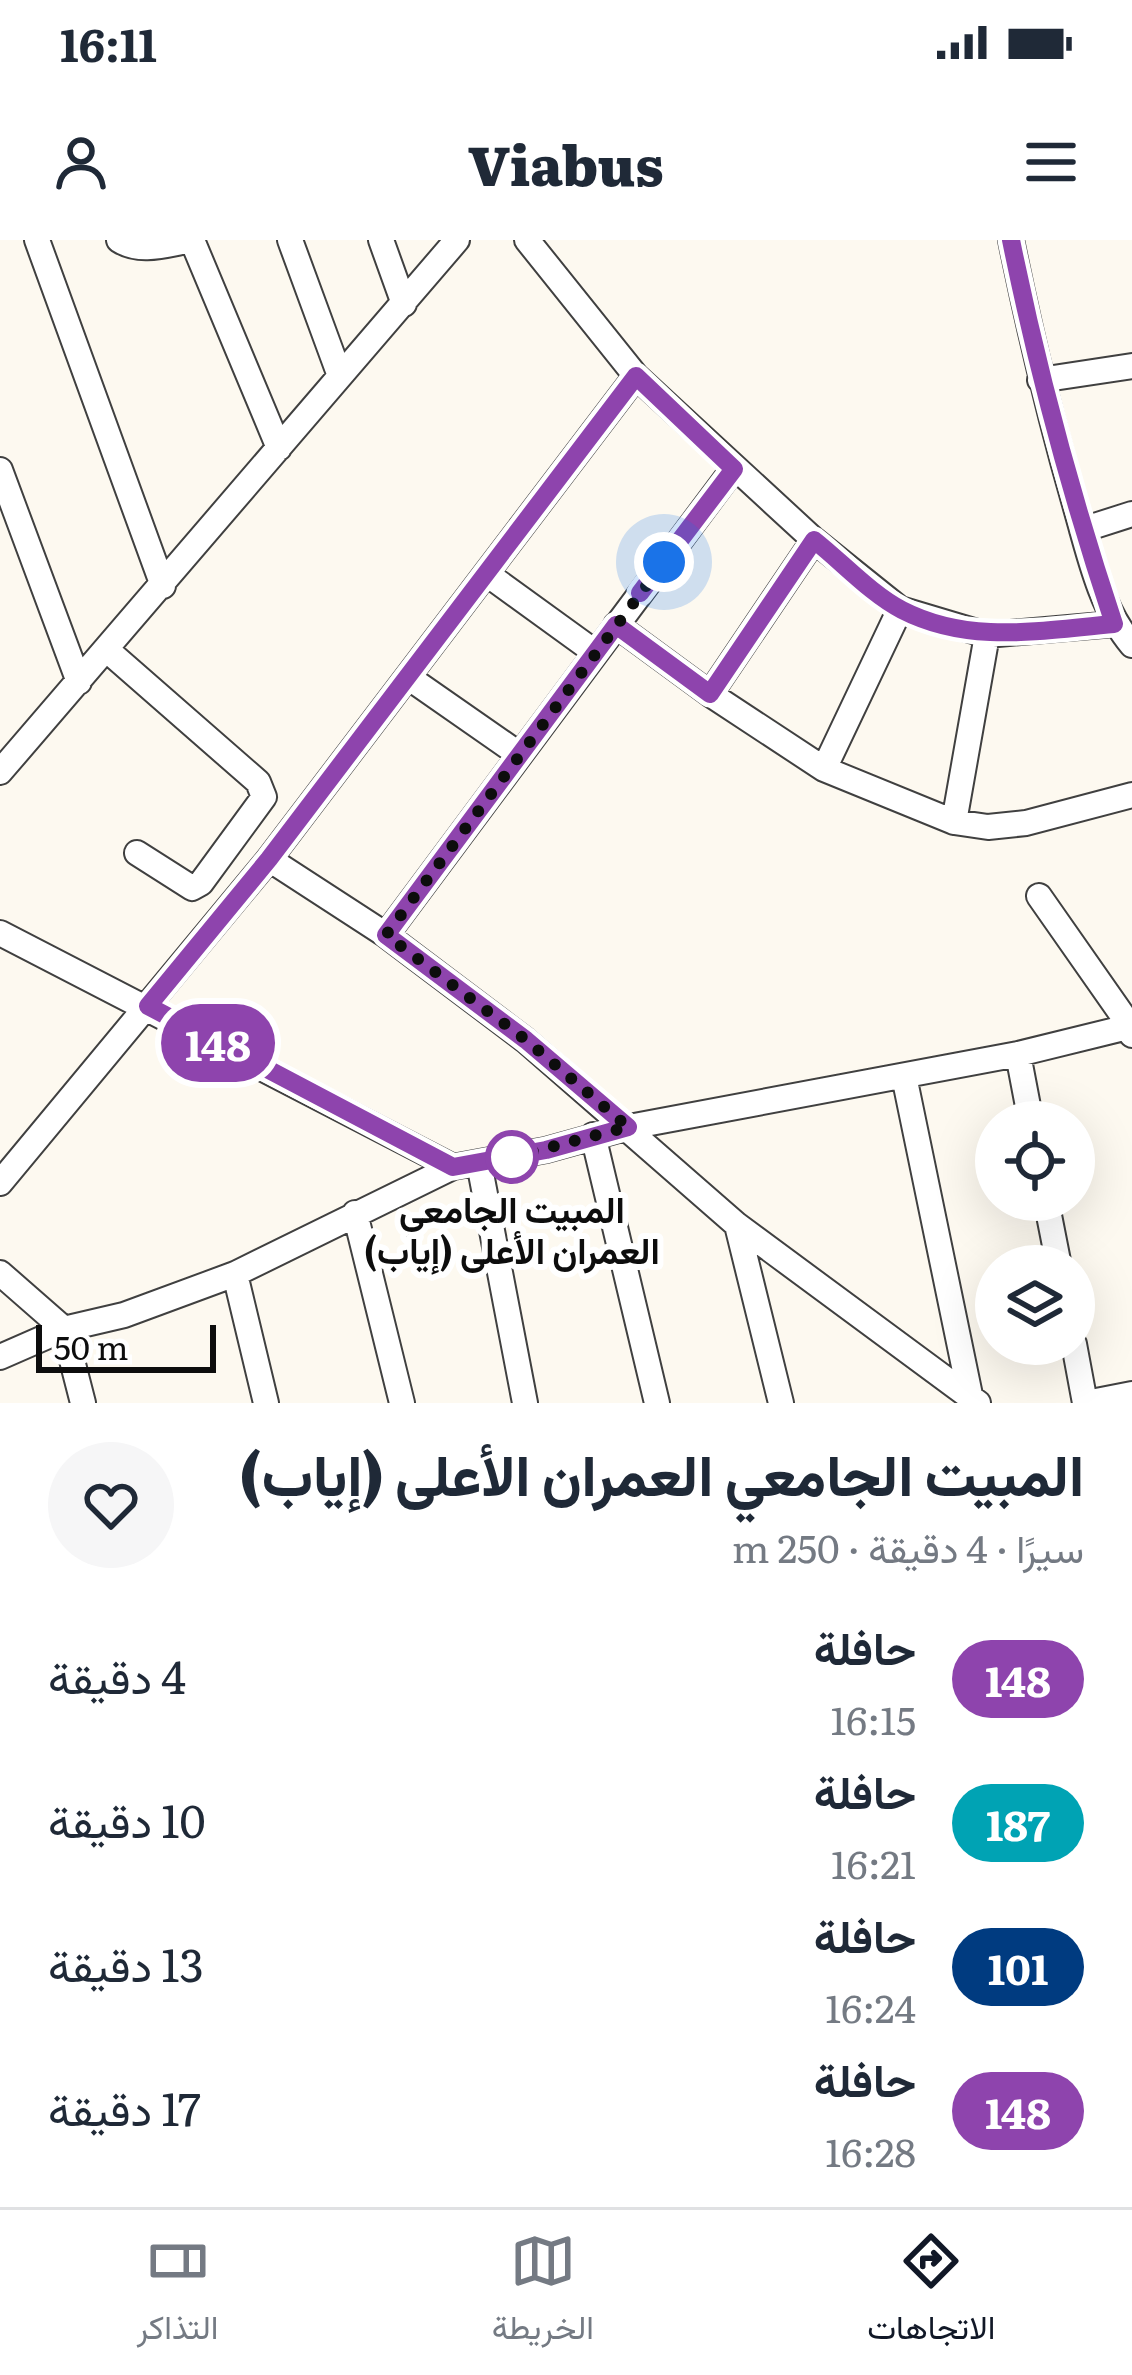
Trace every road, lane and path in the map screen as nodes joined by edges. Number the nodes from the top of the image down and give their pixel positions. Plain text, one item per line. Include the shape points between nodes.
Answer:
1 (37, 240) edge
2 (119, 240) edge
3 (192, 240) edge
4 (290, 240) edge
5 (381, 240) edge
6 (457, 240) edge
7 (527, 240) edge
8 (1011, 240) edge
9 (404, 304) junction
10 (1132, 366) edge
11 (340, 376) junction
12 (636, 376) junction
13 (1040, 380) junction
14 (279, 448) junction
15 (734, 469) junction
16 (0, 470) edge
17 (1132, 514) edge
18 (1082, 530) junction
19 (814, 540) junction
20 (487, 574) junction
21 (163, 586) junction
22 (900, 609) junction
23 (1114, 624) junction
24 (616, 625) junction
25 (987, 635) junction
26 (1132, 645) edge
27 (107, 650) junction
28 (596, 653) junction
29 (408, 677) junction
30 (79, 682) junction
31 (710, 694) junction
32 (520, 755) junction
33 (824, 769) junction
34 (0, 772) edge
35 (1132, 795) edge
36 (954, 822) junction
37 (136, 853) dead end
38 (269, 859) junction
39 (1039, 896) dead end
40 (0, 933) edge
41 (386, 935) junction
42 (148, 1006) junction
43 (1131, 1029) edge
44 (1018, 1054) junction
45 (904, 1076) junction
46 (1027, 1101) edge
47 (628, 1127) junction
48 (592, 1136) junction
49 (466, 1165) junction
50 (0, 1183) edge
51 (355, 1214) junction
52 (736, 1225) junction
53 (0, 1273) edge
54 (236, 1274) junction
55 (64, 1329) junction
56 (0, 1358) edge
57 (1078, 1365) edge
58 (1132, 1394) edge
59 (974, 1401) edge
60 (83, 1403) edge
61 (266, 1403) edge
62 (401, 1403) edge
63 (525, 1403) edge
64 (657, 1403) edge
65 (781, 1403) edge
66 (1085, 1403) edge

1 - 21 street
2 - 3 street via 143,248
3 - 14 street
4 - 11 street
5 - 9 street
6 - 9 street
7 - 12 street
8 - 13 street
9 - 11 street
10 - 13 street
11 - 14 street
12 - 15 street
12 - 20 street
13 - 18 street
14 - 21 street
15 - 19 street
15 - 24 street
16 - 30 street
17 - 18 street
18 - 23 street
19 - 22 street
19 - 31 street
20 - 28 street
20 - 29 street
21 - 27 street
22 - 25 street
22 - 33 street
23 - 25 street
23 - 26 street
24 - 28 street
24 - 31 street
25 - 36 street
27 - 30 street
27 - 37 street via 258,782 264,796 192,888
28 - 32 street
29 - 32 street
29 - 38 street
30 - 34 street
31 - 33 street
32 - 41 street
33 - 36 street
35 - 36 street via 1026,823
38 - 41 street
38 - 42 street
39 - 43 street
40 - 42 street
41 - 47 street
42 - 49 street
42 - 50 street
43 - 44 street
44 - 45 street
44 - 46 street
45 - 47 street
45 - 59 street
47 - 48 street
47 - 52 street
48 - 49 street
48 - 64 street
49 - 51 street
49 - 63 street
51 - 54 street
51 - 62 street
52 - 59 street
52 - 65 street
53 - 55 street
54 - 55 street
54 - 61 street
55 - 56 street
55 - 60 street
57 - 66 street
58 - 66 street

